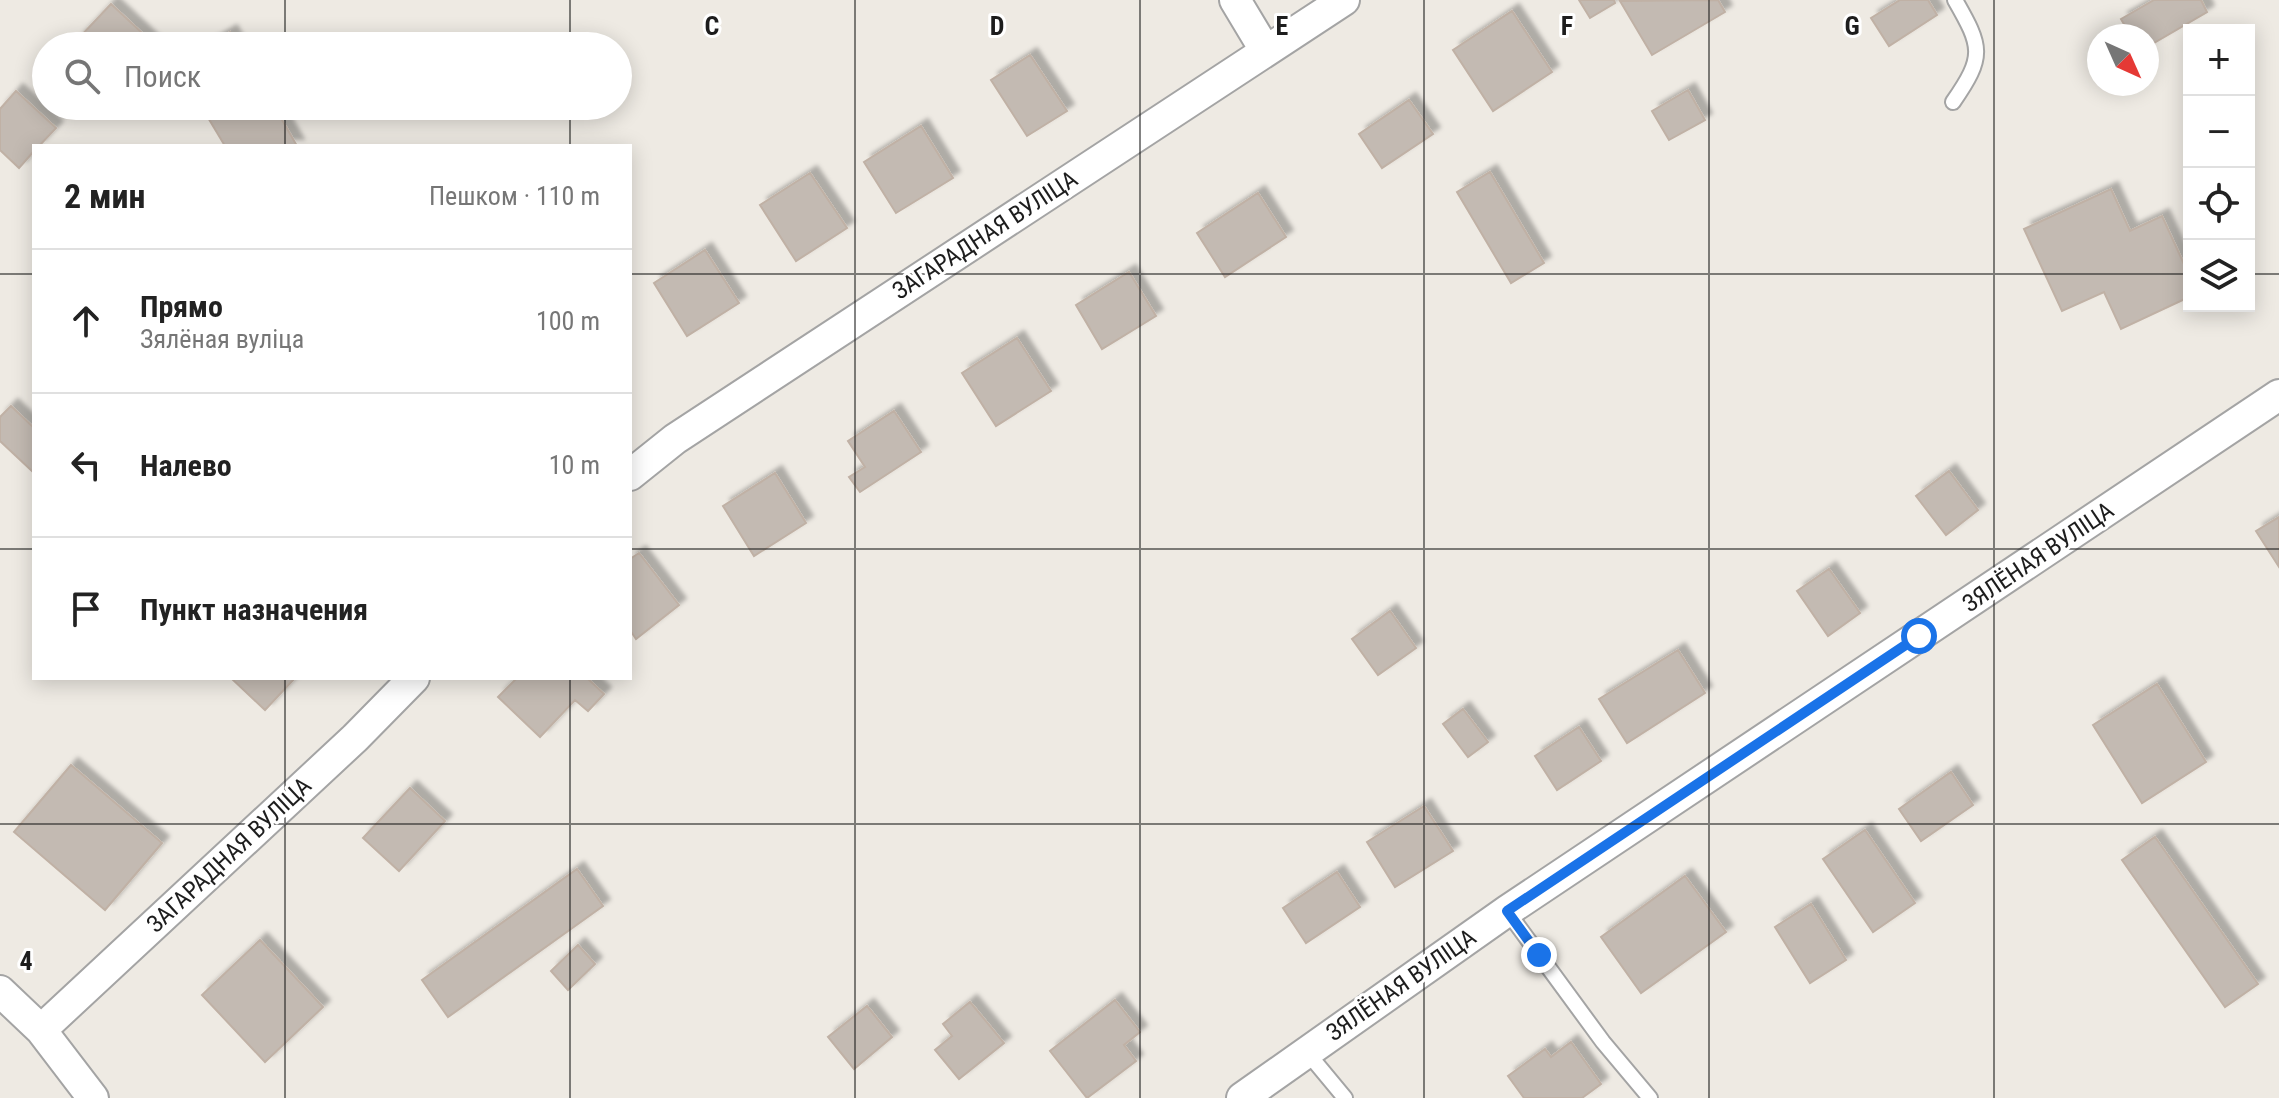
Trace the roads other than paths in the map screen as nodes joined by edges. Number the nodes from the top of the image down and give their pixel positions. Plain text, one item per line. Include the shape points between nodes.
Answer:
1 (1235, 0) edge
2 (1344, 0) edge
3 (1955, 0) edge
4 (1265, 50) junction
5 (1953, 102) dead end
6 (2279, 395) edge
7 (632, 473) edge
8 (412, 680) edge
9 (1507, 911) junction
10 (0, 991) edge
11 (41, 1030) junction
12 (1306, 1051) junction
13 (93, 1098) edge
14 (1242, 1098) edge
15 (1345, 1098) edge
16 (1650, 1098) edge

1 - 4 street
2 - 4 street, ЗАГАРАДНАЯ ВУЛІЦА
3 - 5 lane via 1977,46 1973,73
4 - 7 street, ЗАГАРАДНАЯ ВУЛІЦА via 675,439
6 - 9 street, ЗЯЛЁНАЯ ВУЛІЦА
8 - 11 street, ЗАГАРАДНАЯ ВУЛІЦА
9 - 12 street, ЗЯЛЁНАЯ ВУЛІЦА
9 - 16 lane
10 - 11 street
11 - 13 street
12 - 14 street, ЗЯЛЁНАЯ ВУЛІЦА
12 - 15 lane

